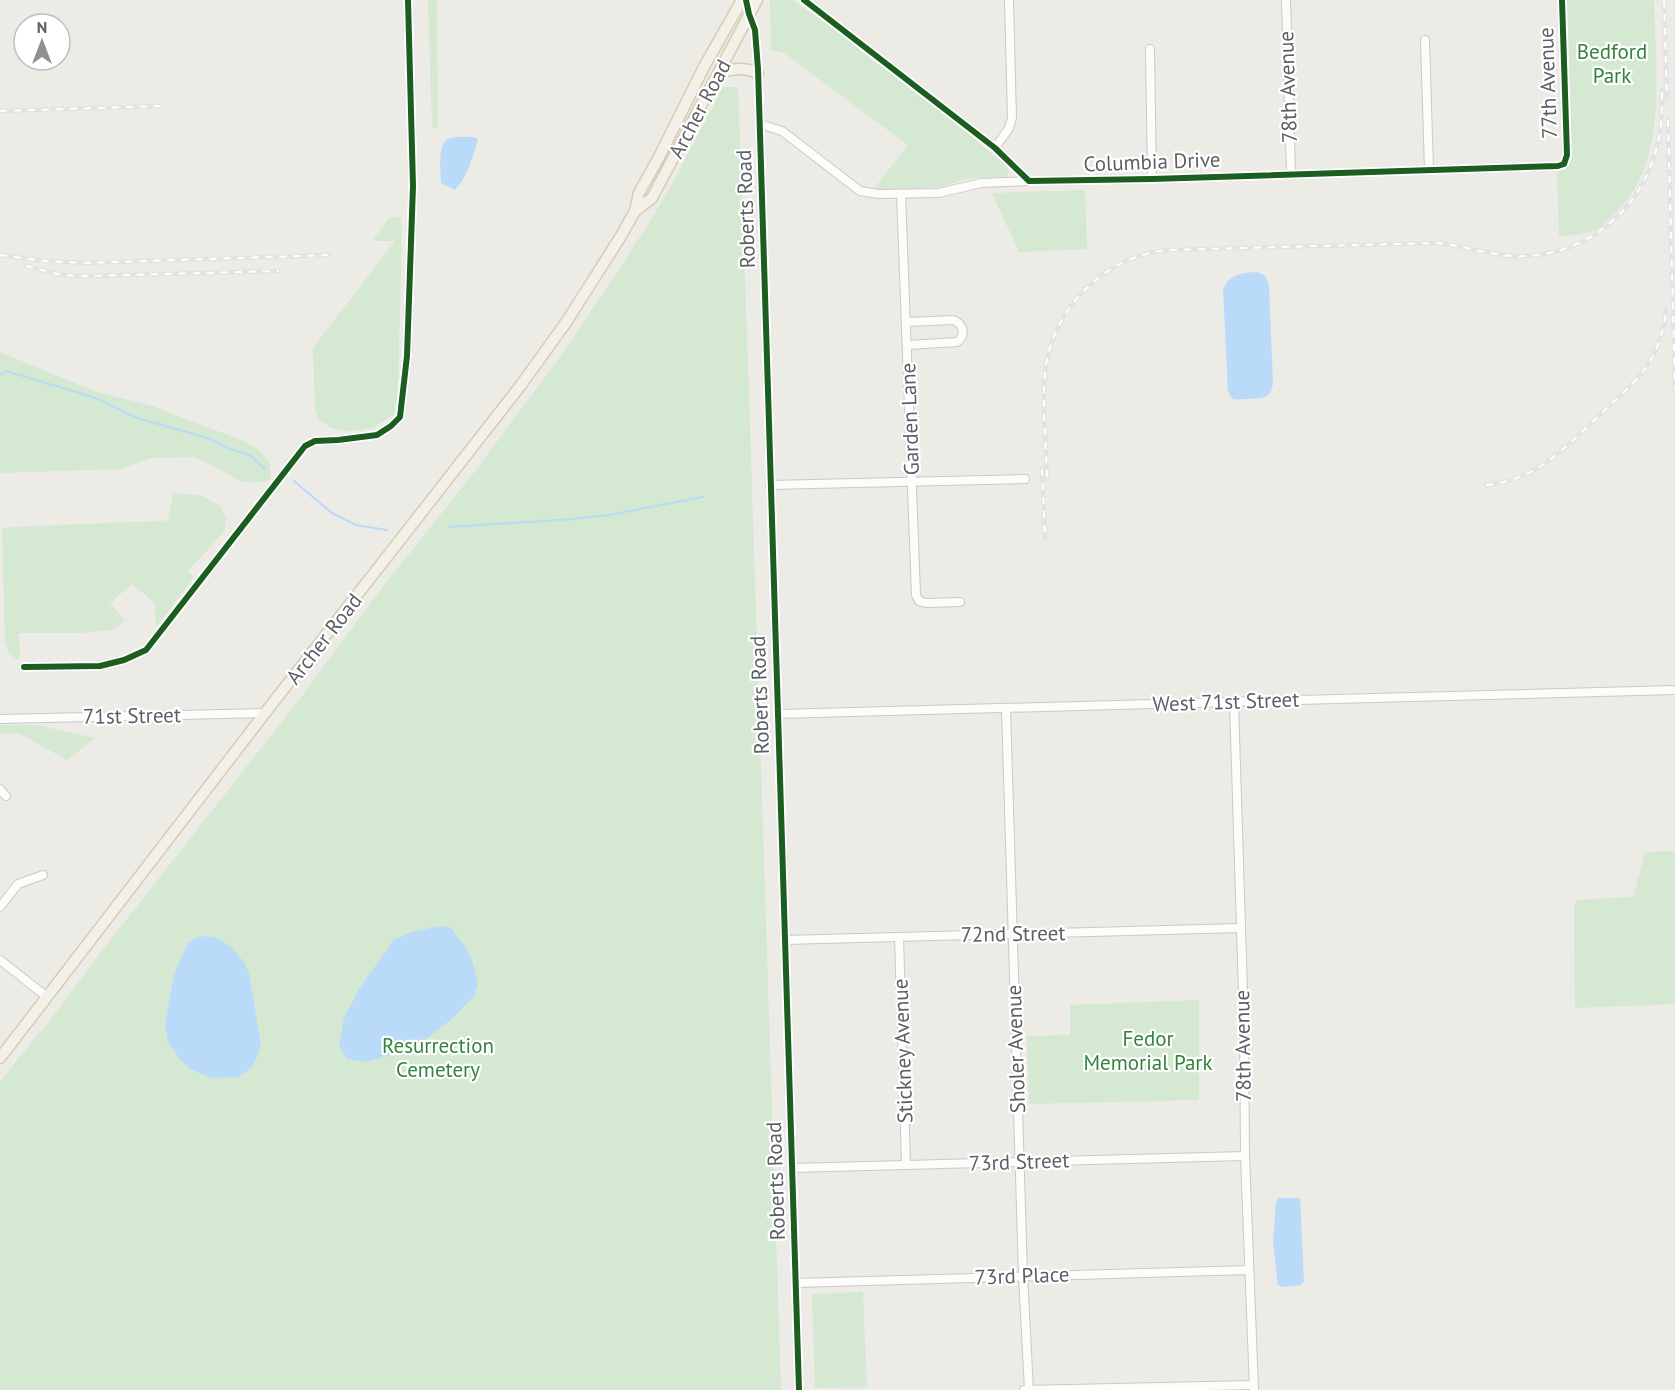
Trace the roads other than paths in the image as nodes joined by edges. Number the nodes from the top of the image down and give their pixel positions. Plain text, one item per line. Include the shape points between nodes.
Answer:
1 (408, 0) edge
2 (742, 0) edge
3 (746, 0) edge
4 (757, 0) edge
5 (804, 0) edge
6 (1009, 0) edge
7 (1286, 0) edge
8 (1562, 0) edge
9 (749, 14) junction
10 (1425, 40) dead end
11 (1150, 49) dead end
12 (758, 73) junction
13 (718, 74) junction
14 (760, 123) junction
15 (995, 148) junction
16 (1564, 164) joint
17 (1429, 170) junction
18 (1291, 174) junction
19 (1152, 179) junction
20 (1029, 181) junction
21 (901, 194) junction
22 (635, 211) junction
23 (907, 322) junction
24 (908, 345) junction
25 (1025, 479) dead end
26 (912, 482) junction
27 (770, 485) junction
28 (960, 602) dead end
29 (24, 667) dead end
30 (1675, 690) edge
31 (1234, 702) junction
32 (1006, 708) junction
33 (265, 713) junction
34 (778, 714) junction
35 (0, 719) edge
36 (0, 789) edge
37 (6, 796) dead end
38 (43, 875) dead end
39 (0, 907) edge
40 (1241, 928) junction
41 (1012, 934) junction
42 (899, 937) junction
43 (785, 940) junction
44 (0, 960) edge
45 (47, 997) junction
46 (0, 1058) edge
47 (1245, 1156) junction
48 (1020, 1162) junction
49 (906, 1165) junction
50 (792, 1168) junction
51 (1249, 1270) junction
52 (1023, 1276) junction
53 (795, 1283) junction
54 (1253, 1387) edge
55 (799, 1390) edge
56 (1027, 1390) edge

1 - 29 street via 413,186 407,356 400,417 377,435 315,441 305,446 146,650 100,666
2 - 22 main road, Archer Road via 639,194
3 - 9 street, Roberts Road
4 - 9 main road, Archer Road
5 - 15 street
6 - 15 street via 1012,118
7 - 18 street, 78th Avenue
8 - 16 street, 77th Avenue via 1567,155
9 - 12 street, Roberts Road via 755,30
9 - 13 main road, Archer Road
10 - 17 street
11 - 19 street
12 - 13 main road via 740,68
12 - 14 street, Roberts Road
13 - 22 main road, Archer Road via 652,198
14 - 21 street via 782,131 860,191
14 - 27 street, Roberts Road
15 - 20 street
16 - 17 street, Columbia Drive
17 - 18 street, Columbia Drive
18 - 19 street, Columbia Drive
19 - 20 street, Columbia Drive
20 - 21 street
21 - 23 street, Garden Lane
22 - 33 main road, Archer Road via 567,321 521,386
23 - 24 street, Garden Lane
23 - 24 street via 953,320 959,322 963,333 957,342
24 - 26 street, Garden Lane
25 - 26 street
26 - 27 street
26 - 28 street, Garden Lane via 916,595 926,603
27 - 34 street, Roberts Road
30 - 31 street, West 71st Street
31 - 32 street, West 71st Street
31 - 40 street, 78th Avenue
32 - 34 street, West 71st Street
32 - 41 street, Sholer Avenue
33 - 35 street, 71st Street
33 - 45 main road, Archer Road
34 - 43 street, Roberts Road
36 - 37 street
38 - 39 street via 18,884
40 - 41 street, 72nd Street
40 - 47 street, 78th Avenue
41 - 42 street, 72nd Street
41 - 48 street, Sholer Avenue
42 - 43 street, 72nd Street
42 - 49 street, Stickney Avenue
43 - 50 street, Roberts Road
44 - 45 street
45 - 46 main road, Archer Road
47 - 48 street, 73rd Street
47 - 51 street, 78th Avenue
48 - 49 street, 73rd Street
48 - 52 street, Sholer Avenue
49 - 50 street, 73rd Street
50 - 53 street, Roberts Road
51 - 52 street, 73rd Place
51 - 54 street, 78th Avenue
52 - 53 street, 73rd Place
52 - 56 street, Sholer Avenue
53 - 55 street, Roberts Road
54 - 56 street

